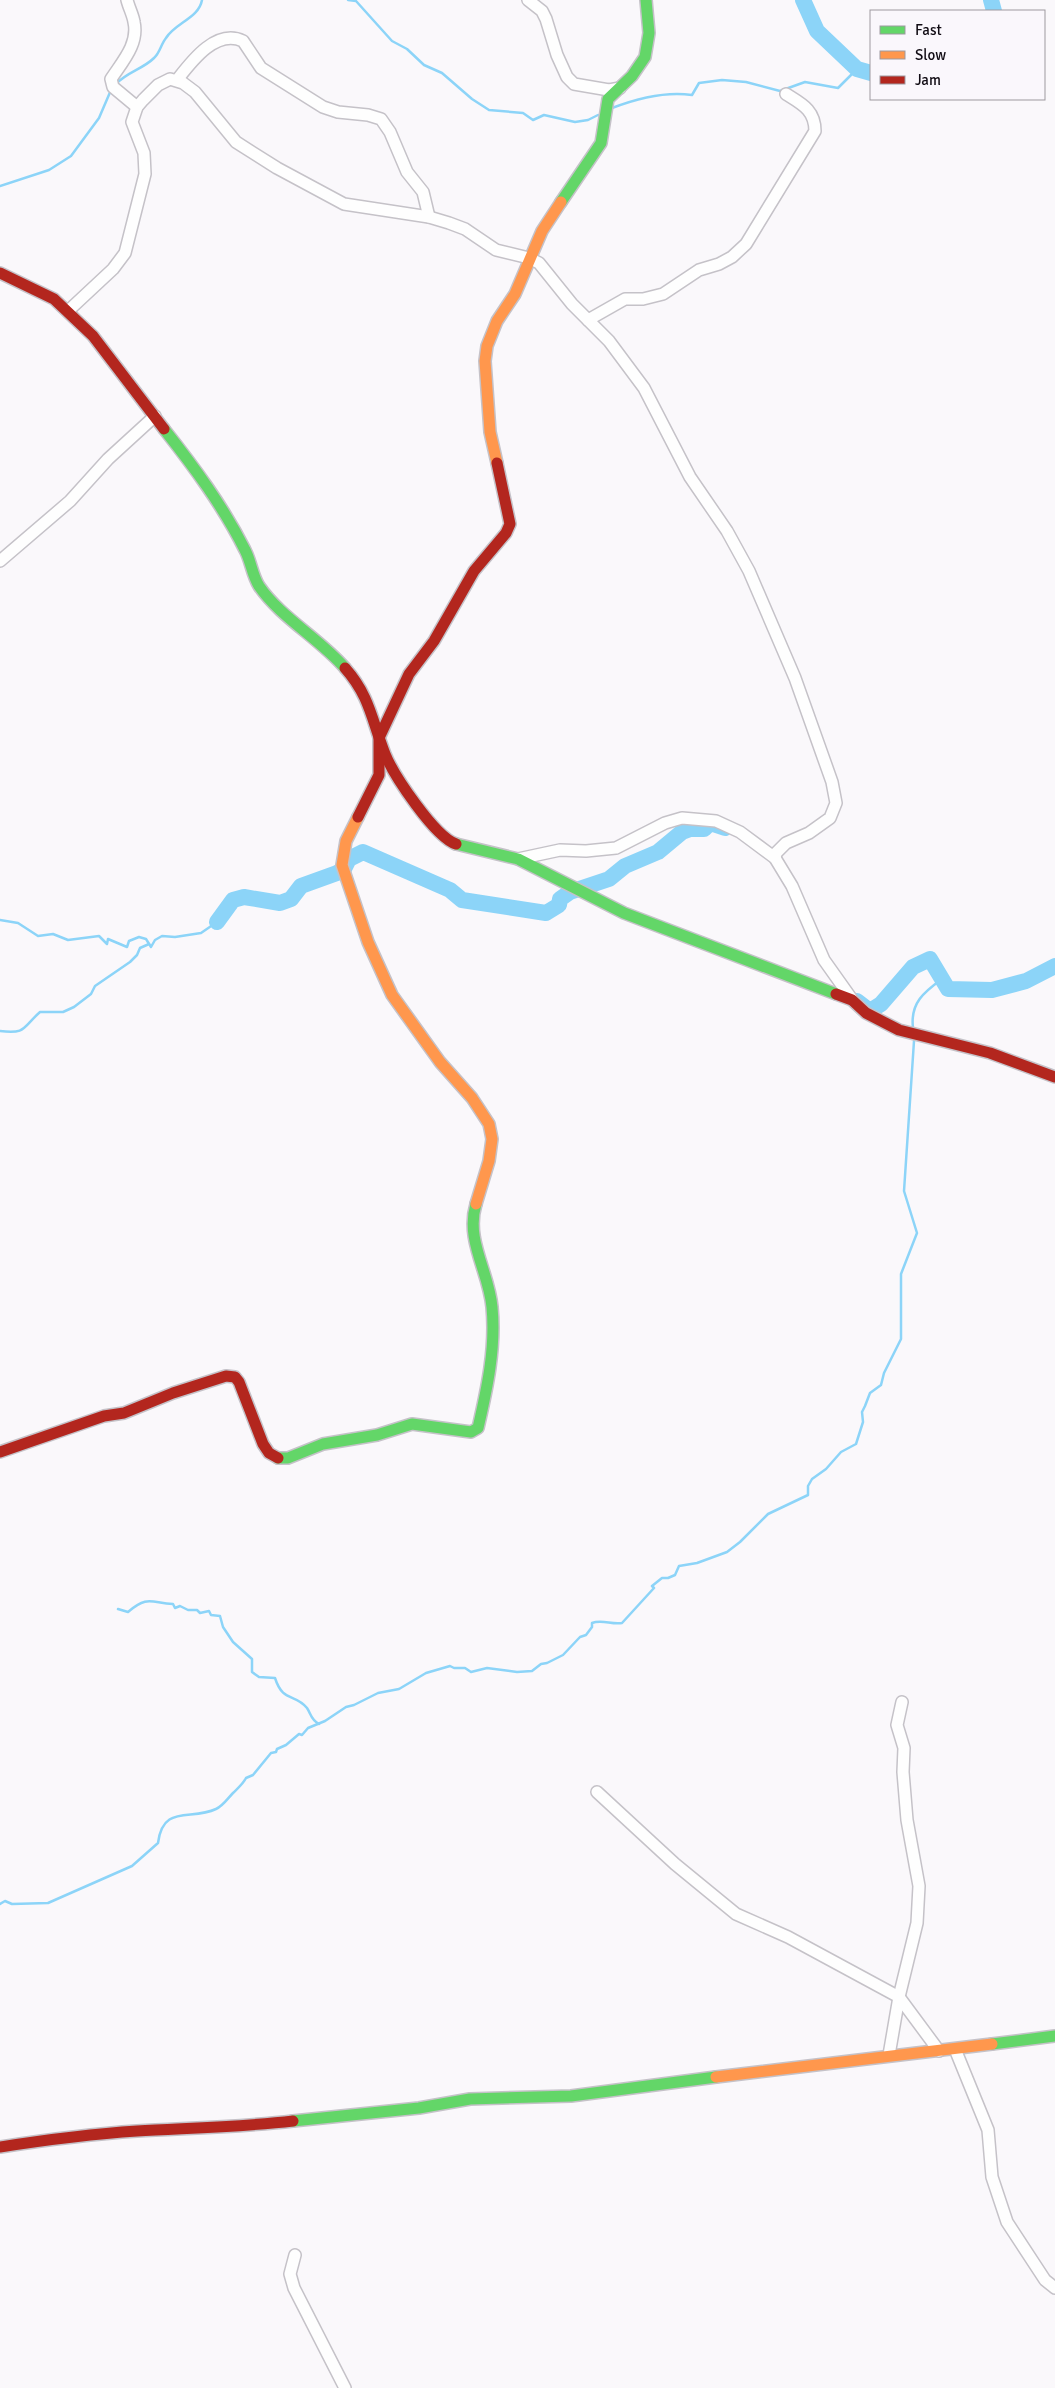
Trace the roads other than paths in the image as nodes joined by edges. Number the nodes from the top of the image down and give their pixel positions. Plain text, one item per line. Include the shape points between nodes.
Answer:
1 (127, 0) edge
2 (528, 0) edge
3 (646, 0) edge
4 (177, 80) junction
5 (622, 87) junction
6 (786, 94) dead end
7 (137, 107) junction
8 (429, 217) junction
9 (529, 258) junction
10 (0, 273) edge
11 (68, 311) junction
12 (588, 320) junction
13 (155, 416) junction
14 (0, 562) edge
15 (379, 738) junction
16 (775, 858) junction
17 (518, 859) junction
18 (852, 1000) junction
19 (1055, 1077) edge
20 (0, 1452) edge
21 (902, 1702) dead end
22 (598, 1792) dead end
23 (899, 1997) junction
24 (1055, 2036) edge
25 (955, 2049) junction
26 (939, 2051) junction
27 (889, 2056) junction
28 (0, 2147) edge
29 (294, 2255) dead end
30 (1055, 2288) edge
31 (345, 2388) edge

1 - 7 street via 135,24 134,38 111,83
2 - 5 street via 546,18 557,55 574,84 609,90
3 - 5 street via 650,34 646,58 639,71
4 - 7 street via 170,79 158,85
4 - 8 street via 195,92 229,137 277,168 344,204
4 - 8 street via 211,45 224,39 243,41 261,68 323,107 381,119 407,172 423,192
5 - 9 street via 605,105 601,143 561,200
6 - 12 street via 806,107 815,119 816,130 746,244 732,257 700,270 663,294 625,299
7 - 11 street via 132,122 144,153 144,174 125,253 113,269
8 - 9 street via 465,229 496,250
9 - 12 street via 545,269
9 - 15 street via 515,294 491,332 485,361 490,432 510,524 474,572 434,641 409,674
10 - 11 street via 54,299
11 - 13 street via 93,336
12 - 16 street via 609,341 644,388 690,477 736,546 795,678 832,782 836,803 830,818 809,833 786,843
13 - 14 street via 108,458 70,501
13 - 15 street via 214,496 246,550 258,584 357,681 366,696
15 - 17 street via 398,777 438,833 464,847
15 - 20 street via 379,775 346,841 342,866 368,942 392,996 482,1110 492,1139 474,1210 473,1239 487,1277 493,1329 488,1384 478,1428 471,1432 412,1424 377,1435 323,1444 288,1458 278,1458 263,1444 239,1382 235,1377 226,1376 124,1413 104,1416
16 - 17 street via 740,832 716,821 682,818 665,822 616,848 549,852
16 - 18 street via 792,886 824,960
17 - 18 street via 624,913
18 - 19 street via 864,1013 903,1032 990,1054
21 - 23 street via 897,1725 904,1748 907,1820 919,1886 917,1923
22 - 23 street via 675,1864 736,1914 788,1937
23 - 26 street
23 - 27 street
24 - 25 street
25 - 26 street
25 - 30 street via 988,2130 992,2177 1007,2222 1045,2280
26 - 27 street
27 - 28 street via 571,2096 470,2099 418,2108 248,2126 136,2131
29 - 31 street via 290,2274 294,2288

